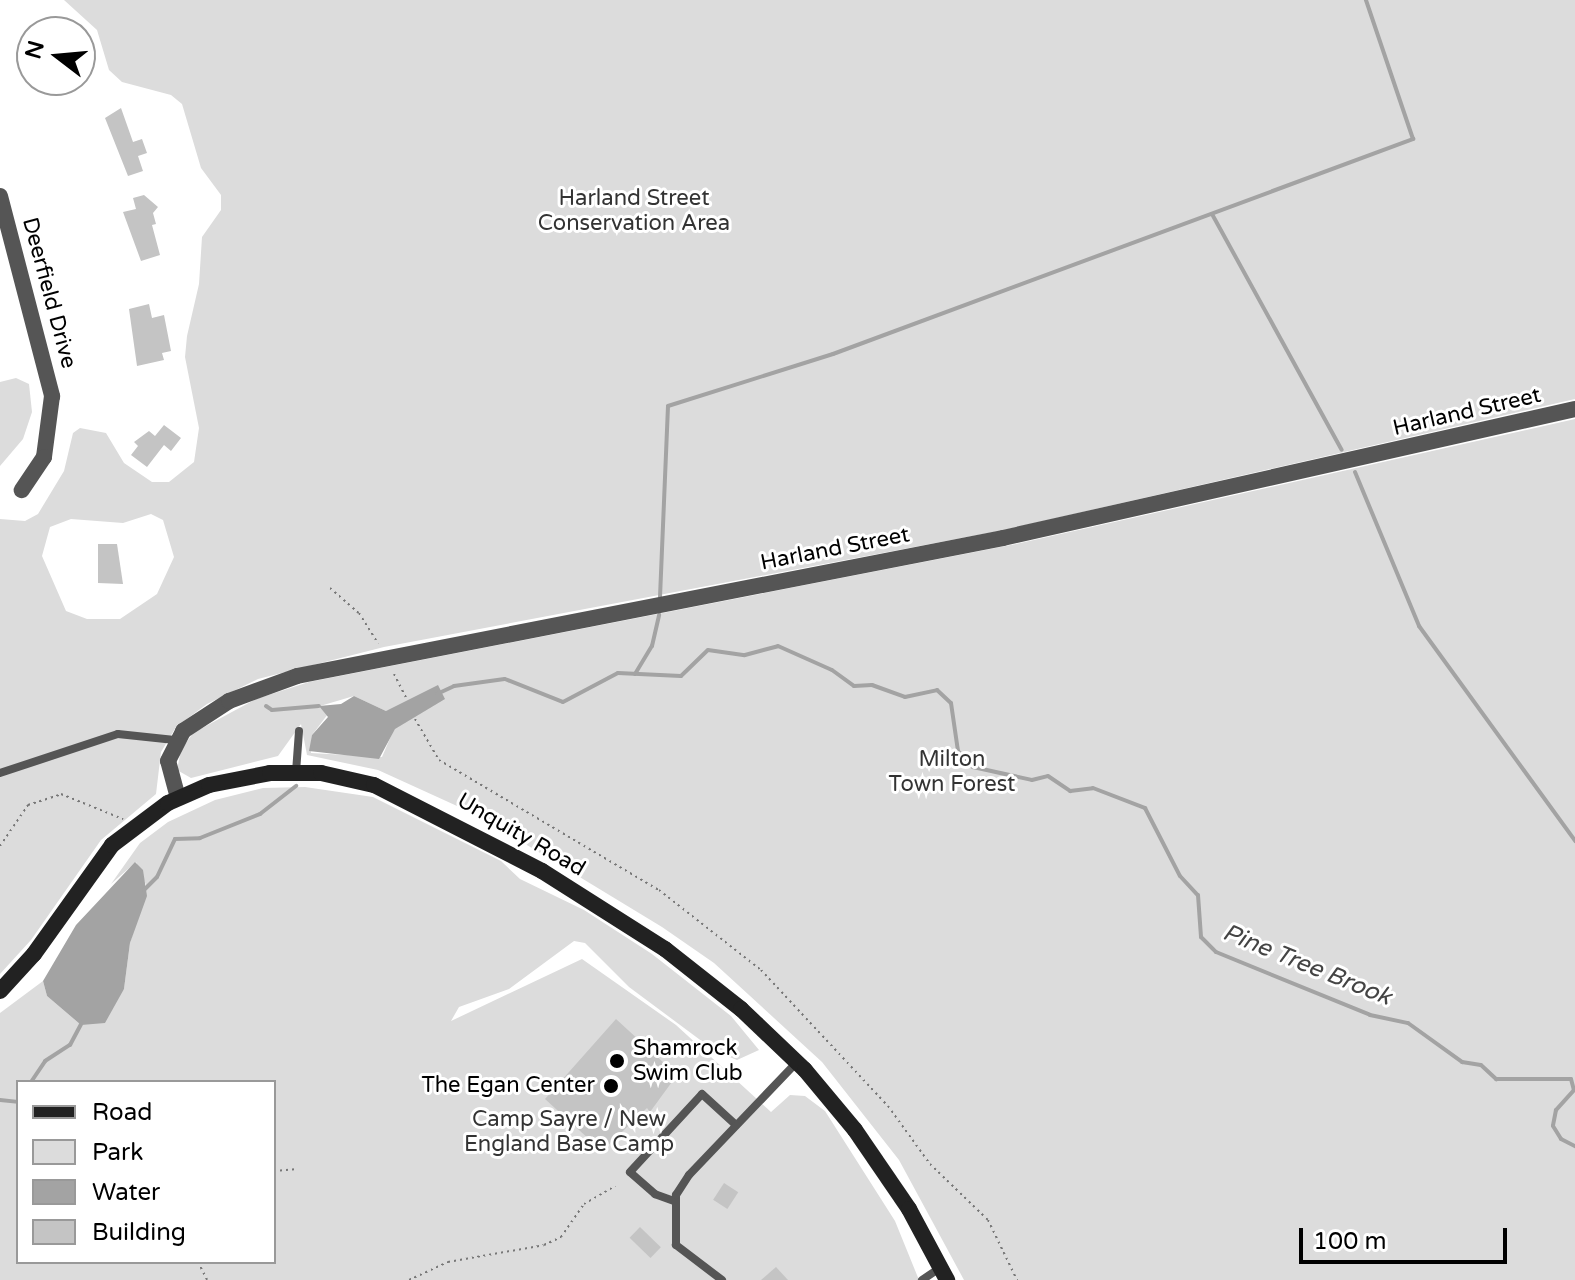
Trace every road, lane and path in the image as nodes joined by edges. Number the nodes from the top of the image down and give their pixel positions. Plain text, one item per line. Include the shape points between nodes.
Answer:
1 (0, 196) edge
2 (1575, 409) edge
3 (22, 490) dead end
4 (330, 588) dead end
5 (386, 658) junction
6 (406, 698) dead end
7 (415, 719) dead end
8 (299, 731) dead end
9 (175, 740) junction
10 (296, 772) junction
11 (0, 773) edge
12 (178, 798) junction
13 (135, 825) junction
14 (0, 846) edge
15 (0, 991) edge
16 (797, 1062) junction
17 (736, 1125) junction
18 (295, 1169) dead end
19 (276, 1171) edge
20 (615, 1186) dead end
21 (674, 1201) junction
22 (944, 1274) edge
23 (409, 1280) edge
24 (722, 1280) edge
25 (922, 1280) edge
26 (1017, 1280) edge

1 - 3 street, Deerfield Drive via 52,396 44,457
2 - 5 street, Harland Street via 1003,538
4 - 5 path via 365,620
5 - 6 path
5 - 9 street, Harland Street via 250,691 201,716
7 - 26 path via 439,760 659,890 761,970 888,1106 930,1164 979,1209
8 - 10 lane
9 - 11 lane via 118,734
9 - 12 street via 168,767
10 - 12 main road, Unquity Road via 238,778
10 - 16 main road, Unquity Road via 386,789 526,861 701,976
12 - 13 main road, Unquity Road
13 - 14 path via 61,794 28,805
13 - 15 main road, Unquity Road via 99,861 40,947
16 - 17 lane
16 - 22 main road, Unquity Road via 875,1158
17 - 21 lane via 686,1179
17 - 21 lane via 702,1094 630,1172 655,1194
18 - 19 path
20 - 23 path via 584,1204 571,1227 544,1245 448,1262
21 - 24 lane via 676,1245
22 - 25 lane

